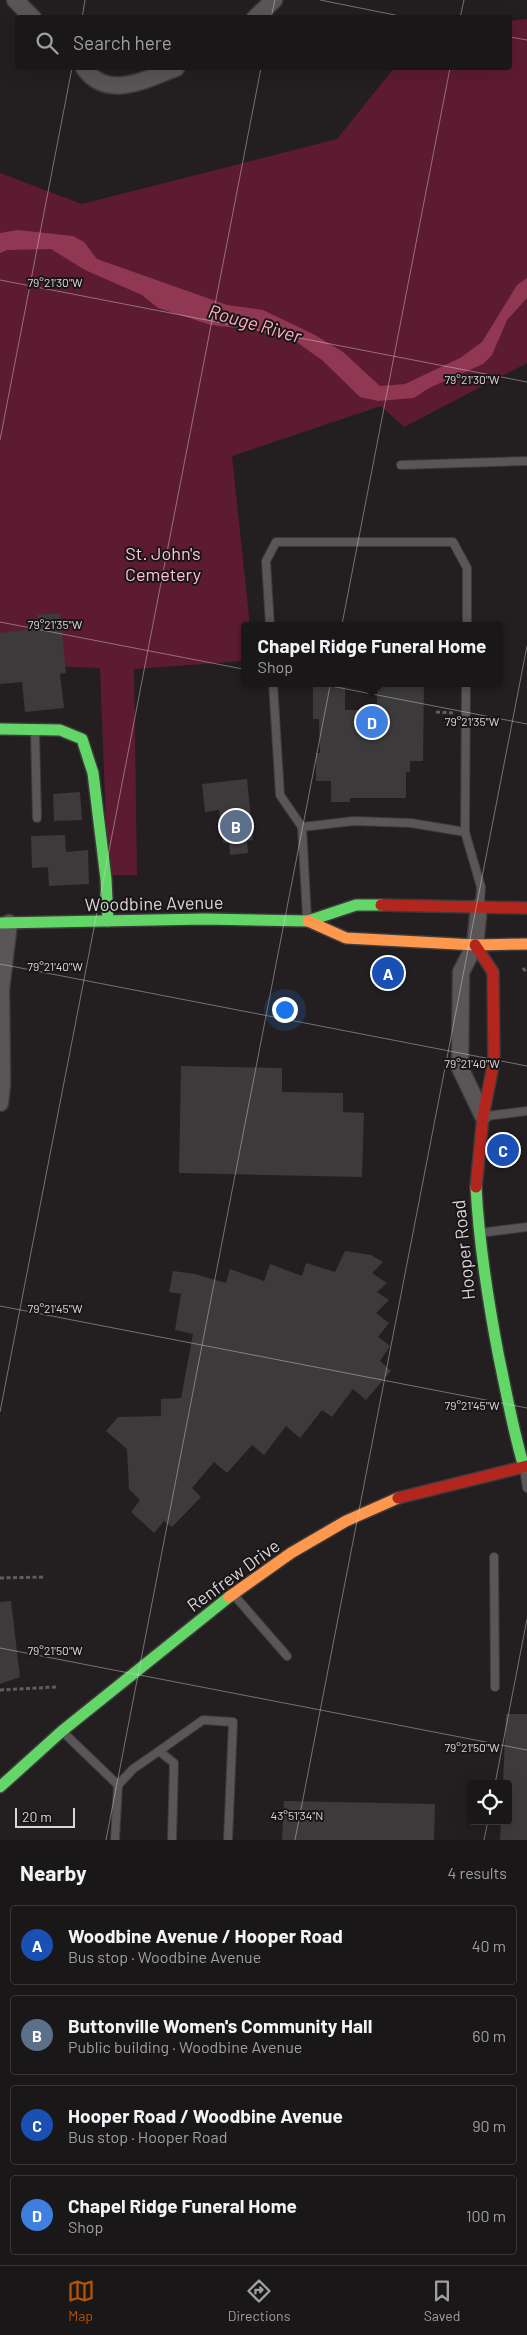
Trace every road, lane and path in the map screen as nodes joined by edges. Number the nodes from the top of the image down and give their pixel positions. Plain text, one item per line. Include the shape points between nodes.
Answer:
1 (15, 0) edge
2 (274, 0) edge
3 (30, 15) edge
4 (258, 15) edge
5 (86, 70) edge
6 (171, 70) edge
7 (527, 461) edge
8 (401, 465) dead end
9 (270, 622) edge
10 (467, 622) edge
11 (273, 687) edge
12 (466, 687) edge
13 (0, 729) edge
14 (34, 730) junction
15 (37, 818) dead end
16 (302, 827) junction
17 (466, 832) junction
18 (479, 907) junction
19 (527, 908) edge
20 (108, 921) junction
21 (308, 921) junction
22 (4, 923) edge
23 (527, 944) edge
24 (475, 945) junction
25 (522, 968) dead end
26 (527, 973) edge
27 (0, 1102) edge
28 (527, 1111) edge
29 (483, 1116) junction
30 (527, 1228) edge
31 (478, 1233) junction
32 (525, 1467) edge
33 (527, 1488) edge
34 (494, 1557) dead end
35 (0, 1578) edge
36 (45, 1578) dead end
37 (233, 1594) junction
38 (287, 1656) dead end
39 (56, 1687) dead end
40 (495, 1687) dead end
41 (0, 1690) edge
42 (62, 1731) junction
43 (159, 1751) junction
44 (118, 1785) junction
45 (0, 1787) edge
46 (115, 1840) edge
47 (172, 1840) edge
48 (228, 1840) edge

1 - 3 street
2 - 4 street
5 - 6 street via 90,76 115,87 131,85
7 - 8 lane
9 - 10 lane via 266,561 276,542 453,542 467,568
11 - 16 lane via 280,795
12 - 17 lane
13 - 14 street
14 - 15 lane
14 - 20 street via 71,733 82,738 89,752 108,890
16 - 17 lane via 354,820 411,823
16 - 21 lane
17 - 18 lane via 481,887
18 - 19 street, Woodbine Avenue
18 - 21 street, Woodbine Avenue via 356,904
18 - 24 street
20 - 21 street, Woodbine Avenue via 204,918
20 - 22 street, Woodbine Avenue
21 - 24 street, Woodbine Avenue via 346,938
22 - 27 street
23 - 24 street, Woodbine Avenue
24 - 29 street, Hooper Road via 493,972 494,1061
24 - 29 street via 462,972 460,1068
25 - 26 path
28 - 29 lane
29 - 31 street, Hooper Road via 476,1185
30 - 31 lane
31 - 32 street, Hooper Road via 516,1438
32 - 33 lane
32 - 37 street, Renfrew Drive via 394,1499 346,1521
34 - 40 lane
35 - 36 path
37 - 38 lane
37 - 42 street, Renfrew Drive
39 - 41 path
42 - 44 lane
42 - 45 street, Renfrew Drive
43 - 44 lane via 132,1769
43 - 47 lane via 174,1763
43 - 48 lane via 203,1720 233,1722
44 - 46 lane

